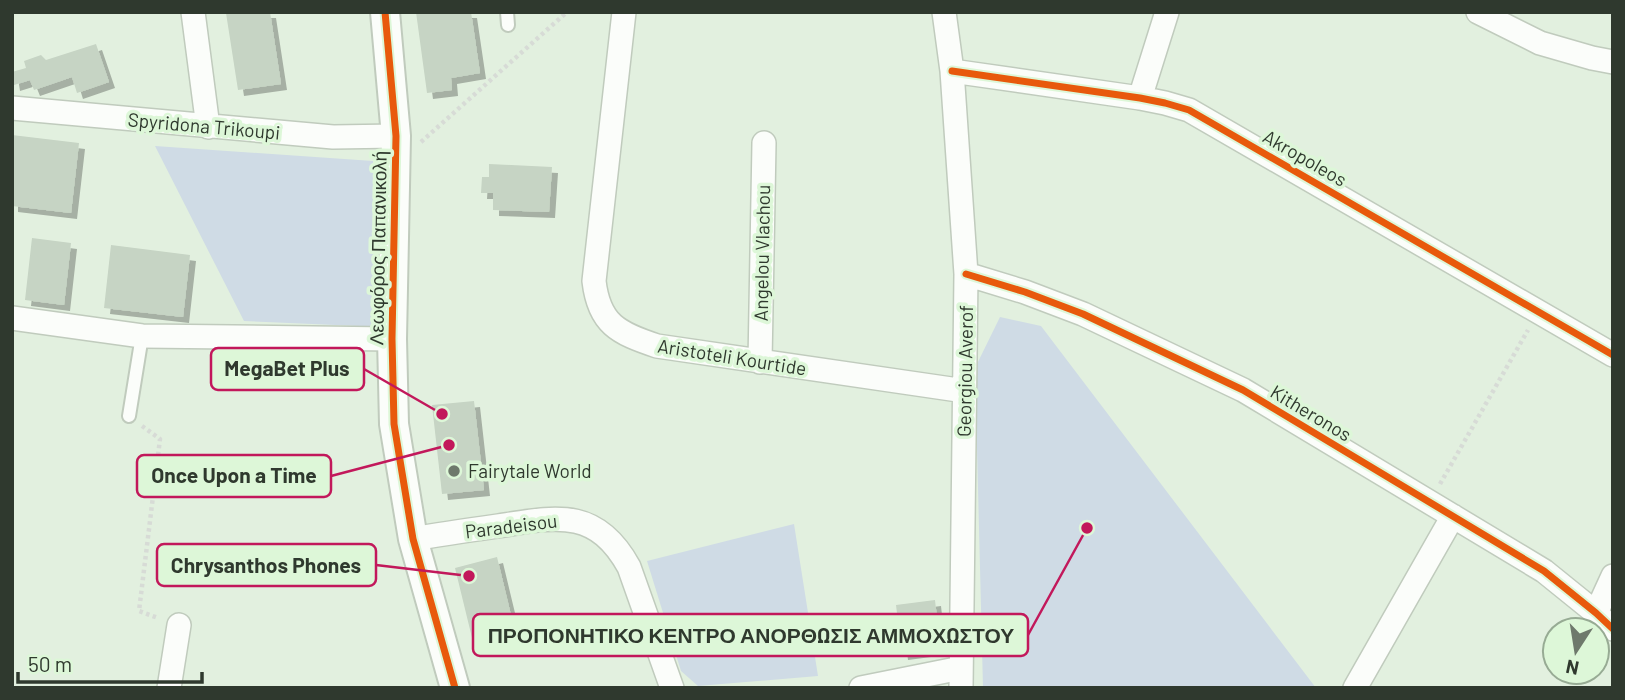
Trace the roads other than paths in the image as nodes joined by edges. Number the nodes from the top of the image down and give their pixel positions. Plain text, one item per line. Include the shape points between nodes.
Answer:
1 (193, 12) edge
2 (385, 12) edge
3 (624, 12) edge
4 (944, 12) edge
5 (1167, 12) edge
6 (1478, 12) edge
7 (1613, 62) edge
8 (952, 71) junction
9 (1140, 98) junction
10 (12, 108) edge
11 (208, 127) junction
12 (396, 136) junction
13 (764, 144) dead end
14 (966, 274) junction
15 (12, 318) edge
16 (142, 336) junction
17 (392, 339) junction
18 (1613, 355) edge
19 (760, 362) junction
20 (965, 391) junction
21 (129, 416) road end
22 (1453, 516) junction
23 (413, 539) junction
24 (1613, 576) edge
25 (1596, 613) junction
26 (179, 625) road end
27 (1613, 629) edge
28 (961, 678) edge
29 (169, 688) edge
30 (455, 688) edge
31 (672, 688) edge
32 (861, 688) edge
33 (1355, 688) edge

1 - 11 street
2 - 12 street, Λεωφόρος Παπανικολή
3 - 19 street, Aristoteli Kourtide via 594,281 596,301 612,326 634,338 657,346
4 - 8 street, Georgiou Averof
5 - 9 street
6 - 7 street via 1540,43
8 - 9 street, Akropoleos
8 - 14 street, Georgiou Averof
9 - 18 street, Akropoleos via 1189,110 1210,121
10 - 11 street, Spyridona Trikoupi
11 - 12 street, Spyridona Trikoupi via 333,137
12 - 17 street, Λεωφόρος Παπανικολή
13 - 19 street, Angelou Vlachou
14 - 20 street, Georgiou Averof
14 - 22 street, Kitheronos via 1083,314 1243,390
15 - 16 street
16 - 17 street
16 - 21 lane
17 - 23 street, Λεωφόρος Παπανικολή via 394,424
19 - 20 street, Aristoteli Kourtide
20 - 28 street, Georgiou Averof
22 - 25 street, Kitheronos via 1545,571
22 - 33 street
23 - 30 street, Λεωφόρος Παπανικολή
23 - 31 street, Paradeisou via 549,518 577,521 598,531 621,552 629,567
24 - 25 street
25 - 27 street, Kitheronos
26 - 29 street
28 - 32 street

